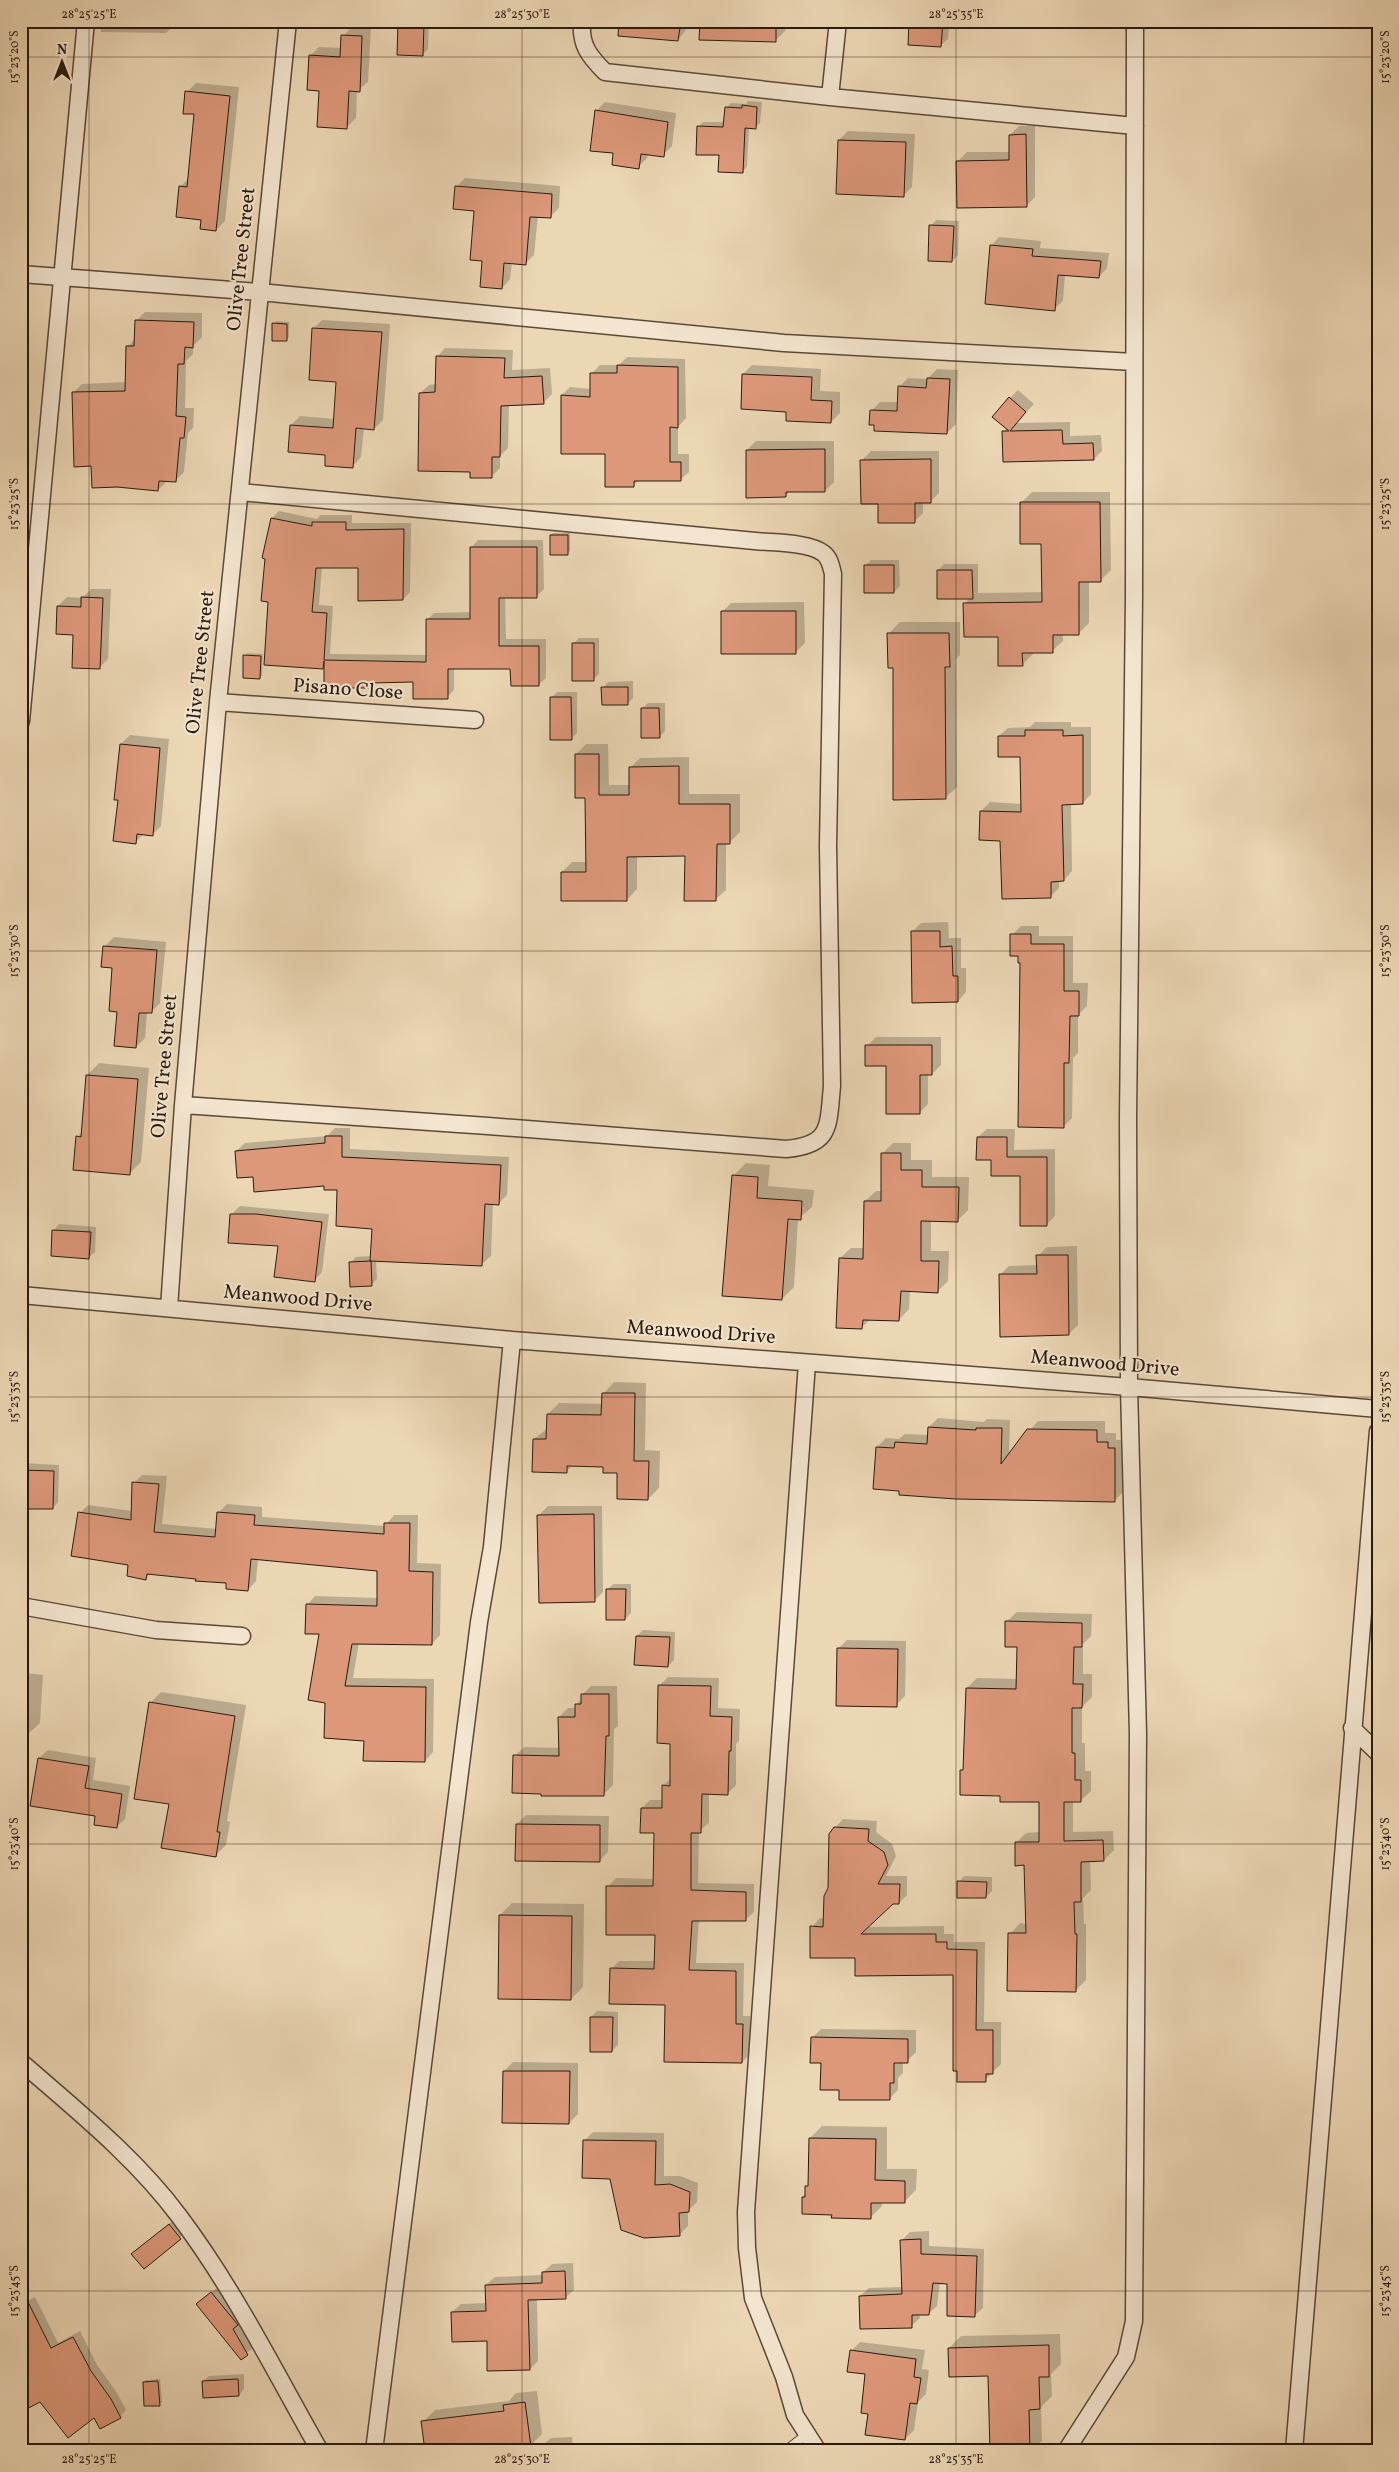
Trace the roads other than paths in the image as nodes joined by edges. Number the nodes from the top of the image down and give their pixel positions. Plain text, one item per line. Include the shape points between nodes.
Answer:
1 (86, 21) edge
2 (288, 21) edge
3 (582, 21) edge
4 (838, 21) edge
5 (1135, 21) edge
6 (830, 97) junction
7 (1135, 126) junction
8 (21, 274) edge
9 (63, 278) junction
10 (260, 292) junction
11 (1134, 362) junction
12 (241, 492) junction
13 (218, 702) junction
14 (475, 720) dead end
15 (21, 721) edge
16 (183, 1106) junction
17 (21, 1295) edge
18 (169, 1308) junction
19 (512, 1340) junction
20 (807, 1363) junction
21 (1129, 1387) junction
22 (1378, 1409) edge
23 (1378, 1431) edge
24 (21, 1606) edge
25 (242, 1636) dead end
26 (1352, 1728) junction
27 (1378, 1753) edge
28 (21, 2062) edge
29 (807, 2434) junction
30 (320, 2451) edge
31 (374, 2451) edge
32 (785, 2451) edge
33 (818, 2451) edge
34 (1066, 2451) edge
35 (1294, 2451) edge

1 - 9 street
2 - 10 street, Olive Tree Street
3 - 6 street via 581,31 588,56 605,72
4 - 6 street
5 - 7 street
6 - 7 street
7 - 11 street
8 - 9 street
9 - 10 street
9 - 15 street
10 - 11 street via 784,342
10 - 12 street, Olive Tree Street
11 - 21 street via 1129,867
12 - 13 street, Olive Tree Street
12 - 16 street via 755,541 810,547 822,552 830,561 833,574 828,846 832,1086 828,1120 821,1138 806,1147 786,1149
13 - 14 street, Pisano Close
13 - 16 street, Olive Tree Street
16 - 18 street, Olive Tree Street
17 - 18 street, Meanwood Drive
18 - 19 street, Meanwood Drive
19 - 20 street, Meanwood Drive
19 - 31 street via 492,1547 479,1622
20 - 21 street, Meanwood Drive
20 - 29 street via 746,2212 753,2298 796,2415
21 - 22 street, Meanwood Drive
21 - 34 street via 1138,1734 1134,2321 1126,2357
23 - 26 street
24 - 25 street via 156,1630
26 - 27 street
26 - 35 street
28 - 30 street via 103,2134 178,2214 217,2271
29 - 32 lane
29 - 33 street

